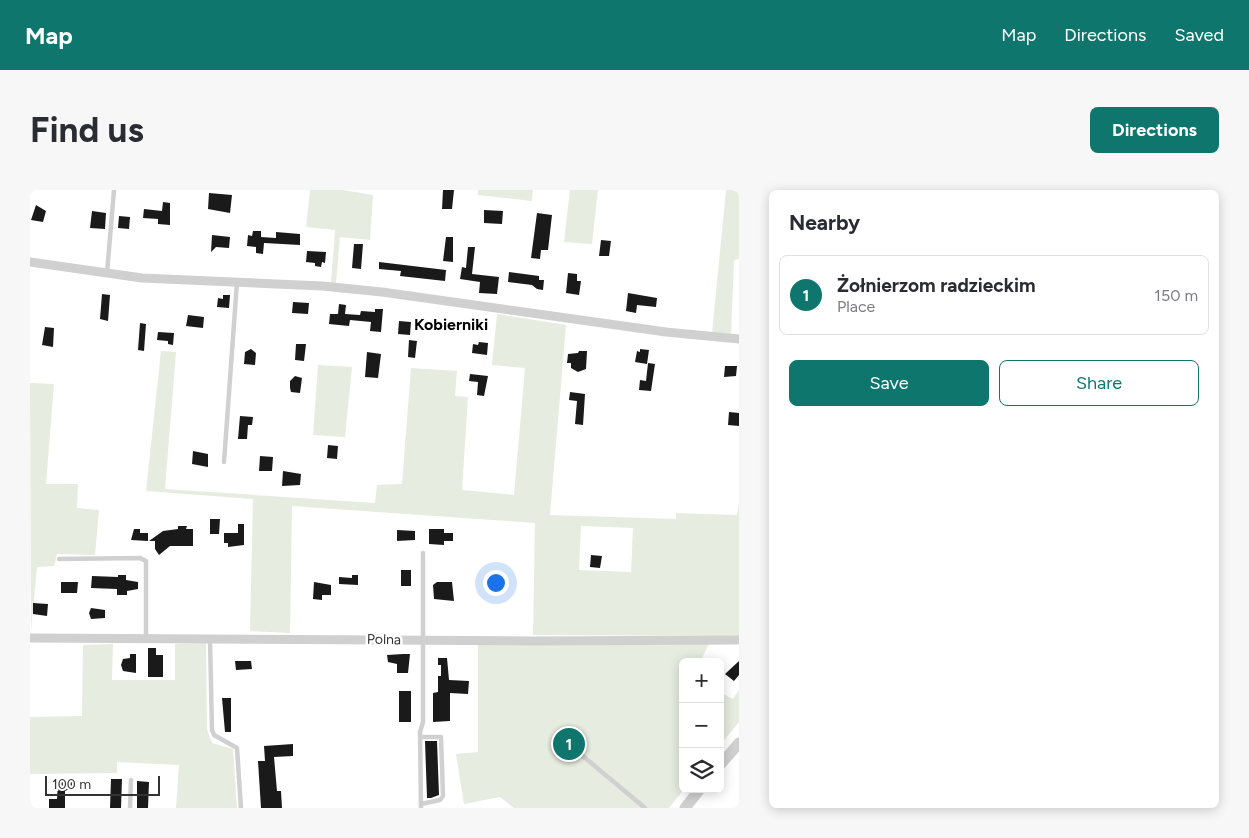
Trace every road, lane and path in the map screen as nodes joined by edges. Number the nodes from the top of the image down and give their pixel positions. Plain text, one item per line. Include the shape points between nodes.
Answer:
1 (114, 190) edge
2 (30, 262) edge
3 (107, 273) junction
4 (237, 282) junction
5 (739, 339) edge
6 (224, 462) dead end
7 (423, 553) dead end
8 (59, 559) dead end
9 (30, 638) edge
10 (146, 639) junction
11 (210, 639) junction
12 (422, 640) junction
13 (739, 640) edge
14 (420, 737) junction
15 (739, 742) edge
16 (578, 752) dead end
17 (724, 760) edge
18 (131, 780) dead end
19 (697, 793) edge
20 (421, 806) edge
21 (130, 808) edge
22 (240, 808) edge
23 (645, 808) edge
24 (684, 808) edge

1 - 3 lane
2 - 3 street
3 - 4 street via 142,278
4 - 5 street via 382,292 666,332
4 - 6 lane
7 - 12 lane
8 - 10 lane via 146,560
9 - 10 street, Polna
10 - 11 street, Polna
11 - 12 street, Polna
11 - 22 lane via 212,730 214,735 237,748
12 - 13 street, Polna
12 - 14 lane via 423,722
14 - 20 lane
14 - 20 lane via 441,737 443,786 442,799
15 - 17 street
16 - 23 lane
18 - 21 lane
19 - 24 street

